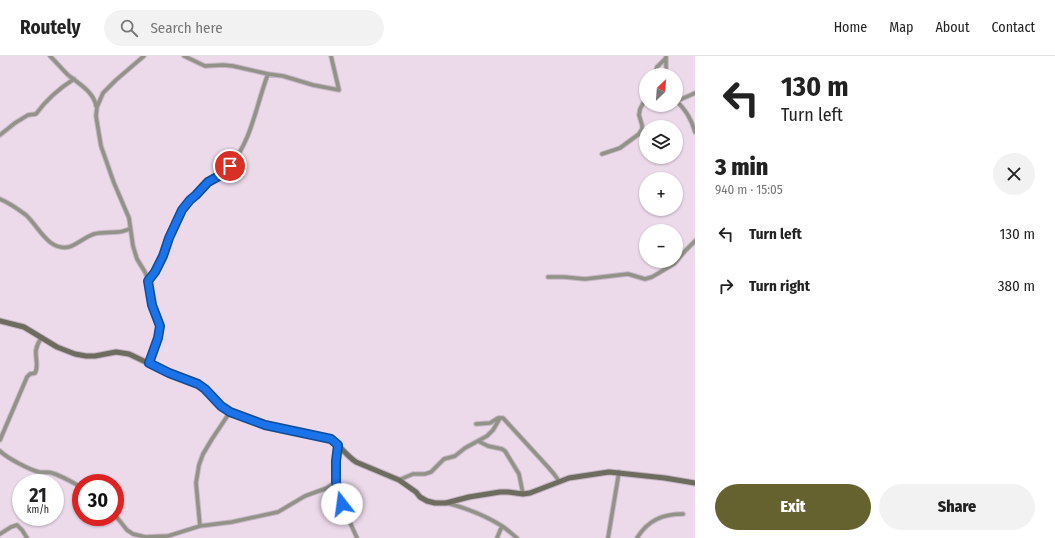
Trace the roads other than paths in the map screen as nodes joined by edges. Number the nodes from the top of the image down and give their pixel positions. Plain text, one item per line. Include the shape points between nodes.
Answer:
1 (50, 56) edge
2 (144, 56) edge
3 (184, 56) edge
4 (331, 56) edge
5 (666, 57) edge
6 (657, 68) edge
7 (666, 68) edge
8 (268, 74) junction
9 (74, 79) junction
10 (695, 93) edge
11 (683, 97) edge
12 (96, 107) junction
13 (683, 108) edge
14 (640, 112) edge
15 (695, 132) edge
16 (0, 135) edge
17 (602, 154) dead end
18 (0, 199) edge
19 (130, 229) junction
20 (695, 241) edge
21 (548, 277) dead end
22 (148, 281) junction
23 (0, 321) edge
24 (42, 337) junction
25 (149, 363) junction
26 (230, 412) junction
27 (500, 418) junction
28 (476, 424) dead end
29 (0, 440) edge
30 (478, 441) junction
31 (338, 445) junction
32 (0, 451) edge
33 (619, 472) junction
34 (399, 480) junction
35 (558, 481) junction
36 (336, 482) junction
37 (72, 483) edge
38 (695, 483) edge
39 (523, 494) junction
40 (446, 503) junction
41 (683, 514) dead end
42 (124, 526) edge
43 (200, 526) junction
44 (502, 526) junction
45 (0, 534) edge
46 (162, 537) edge
47 (27, 538) edge
48 (357, 538) edge
49 (497, 538) edge
50 (517, 538) edge
51 (608, 538) edge
52 (637, 538) edge

1 - 9 street
2 - 12 street via 116,80
3 - 8 street via 205,66 227,65
4 - 8 street via 339,90
5 - 6 street
5 - 7 street
8 - 22 street via 251,128 240,151 230,166 208,182 182,210 163,256
9 - 12 street via 90,93
9 - 16 street via 36,114 28,115
10 - 11 street
12 - 19 street via 101,146 129,218
13 - 15 street
14 - 17 street via 642,129 639,134 620,148
18 - 19 street via 27,216 47,240 57,246 69,247 92,234
19 - 22 street via 135,253
20 - 21 street via 674,264 644,279 628,274 585,279
22 - 25 street via 152,305 160,326
23 - 24 street via 24,327
24 - 25 street via 57,347 75,354 95,356 123,352
24 - 29 street via 36,350 37,369 27,377
25 - 26 street via 198,384
26 - 31 street via 265,425 331,439
26 - 43 street via 203,454 199,465 196,483
27 - 28 street via 490,423
27 - 30 street via 493,430
27 - 35 street via 504,419
30 - 34 street via 442,461 430,472 413,474
30 - 39 street via 505,451 518,474
31 - 34 street via 356,462
31 - 36 street
32 - 37 street via 31,469 51,473
33 - 35 street via 578,476
33 - 38 street
33 - 51 street
34 - 40 street via 427,501
35 - 39 street
36 - 43 street via 278,512
36 - 48 street via 342,504
39 - 40 street via 500,492
40 - 44 street via 460,506
41 - 52 street via 665,516 651,522
42 - 46 street via 133,534
43 - 46 street
44 - 49 street
44 - 50 street
45 - 47 street via 17,525

